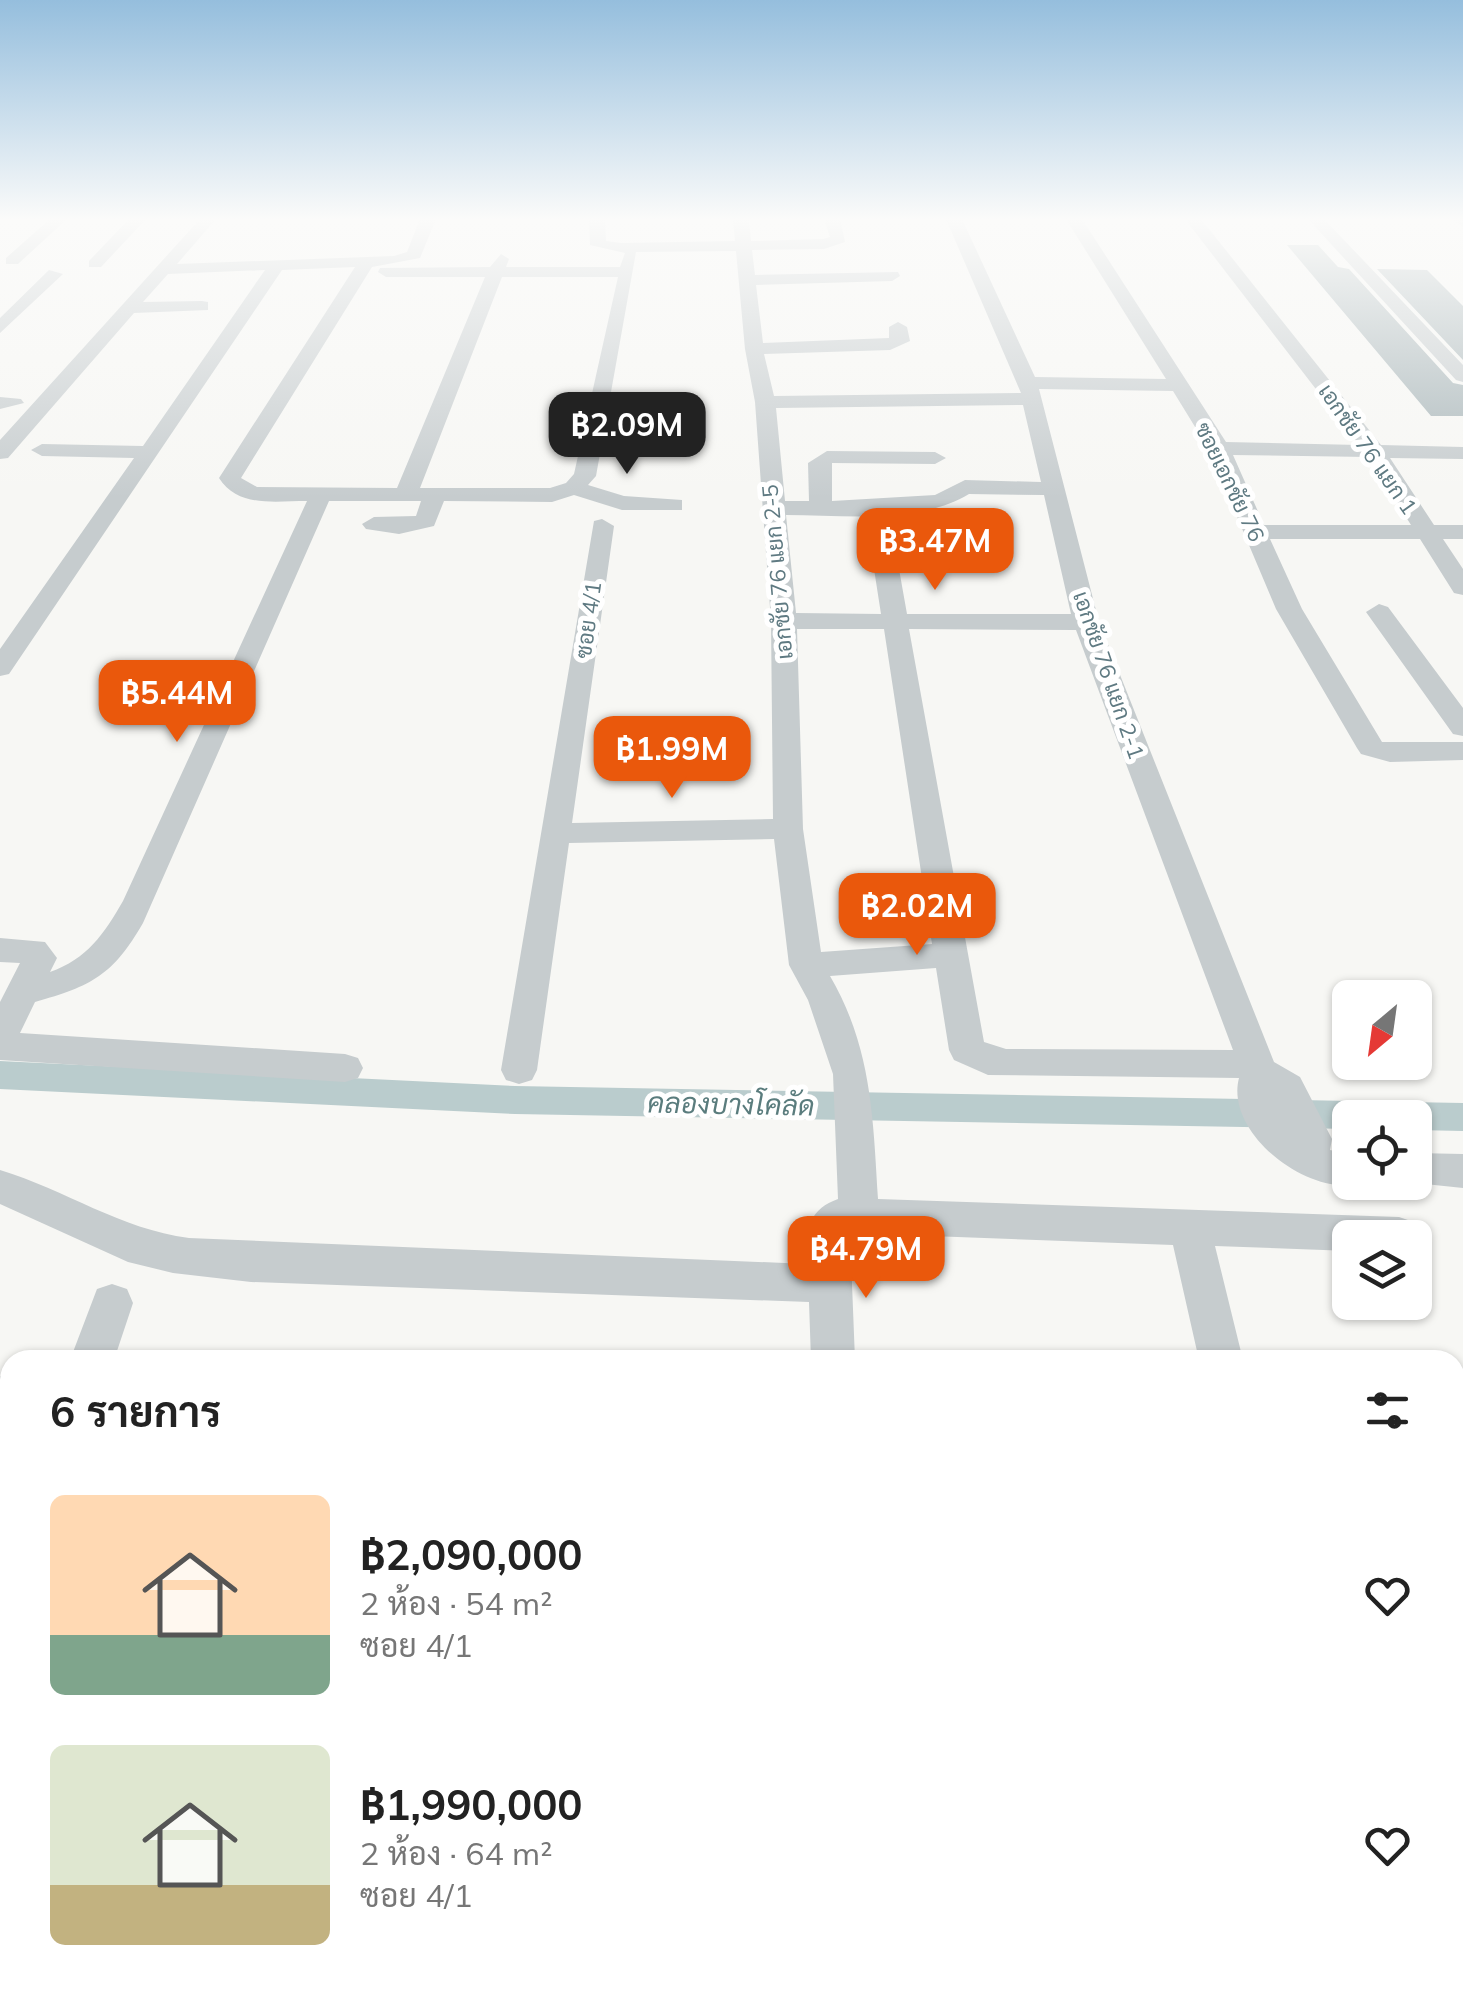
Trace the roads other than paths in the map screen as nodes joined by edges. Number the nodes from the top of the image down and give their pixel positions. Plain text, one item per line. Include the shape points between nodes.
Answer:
1 (125, 312) edge
2 (244, 312) edge
3 (335, 312) edge
4 (480, 312) edge
5 (619, 312) edge
6 (751, 312) edge
7 (995, 312) edge
8 (1133, 312) edge
9 (1266, 312) edge
10 (1403, 312) edge
11 (898, 327) dead end
12 (754, 349) junction
13 (1463, 376) edge
14 (1179, 385) junction
15 (1030, 391) junction
16 (765, 402) junction
17 (1218, 448) junction
18 (42, 450) dead end
19 (1375, 451) junction
20 (148, 452) junction
21 (0, 453) edge
22 (1463, 453) edge
23 (935, 458) dead end
24 (574, 488) junction
25 (1055, 488) junction
26 (321, 494) junction
27 (406, 494) junction
28 (435, 494) junction
29 (674, 505) dead end
30 (772, 508) junction
31 (821, 508) junction
32 (374, 524) dead end
33 (879, 524) dead end
34 (602, 526) dead end
35 (1425, 531) junction
36 (1256, 532) junction
37 (1463, 532) edge
38 (1463, 588) edge
39 (1379, 612) dead end
40 (892, 620) junction
41 (784, 622) junction
42 (1086, 622) junction
43 (0, 668) edge
44 (1463, 728) edge
45 (1463, 751) edge
46 (788, 829) junction
47 (556, 833) junction
48 (0, 950) edge
49 (948, 954) junction
50 (806, 966) junction
51 (22, 993) junction
52 (0, 1037) edge
53 (0, 1046) edge
54 (345, 1068) dead end
55 (519, 1070) dead end
56 (1264, 1078) junction
57 (1332, 1162) edge
58 (1432, 1171) edge
59 (1463, 1172) edge
60 (0, 1187) edge
61 (859, 1215) junction
62 (1189, 1226) junction
63 (1332, 1232) edge
64 (829, 1284) junction
65 (112, 1302) dead end
66 (95, 1350) edge
67 (832, 1350) edge
68 (1219, 1350) edge

1 - 21 street
2 - 20 street
3 - 26 street via 230,478 254,494
4 - 27 street
5 - 24 street via 585,476
6 - 12 street, เอกชัย 76 แยก 2-5
7 - 15 street, เอกชัย 76 แยก 2-1
8 - 14 street, ซอยเอกชัย 76
9 - 19 street, เอกชัย 76 แยก 1
10 - 13 street
11 - 12 street via 900,341 890,344
12 - 16 street, เอกชัย 76 แยก 2-5
14 - 15 street
14 - 17 street, ซอยเอกชัย 76
15 - 16 street
15 - 25 street, เอกชัย 76 แยก 2-1
16 - 30 street, เอกชัย 76 แยก 2-5
17 - 19 street
17 - 36 street, ซอยเอกชัย 76
18 - 20 street
19 - 22 street
19 - 35 street, เอกชัย 76 แยก 1
20 - 43 street
23 - 31 street via 827,457 819,463
24 - 28 street via 552,494
24 - 29 street via 622,502
25 - 31 street via 965,487 925,504
25 - 42 street, เอกชัย 76 แยก 2-1
26 - 27 street
26 - 51 street via 139,900 107,956 73,980
27 - 28 street
28 - 32 street via 426,521
30 - 31 street
30 - 41 street, เอกชัย 76 แยก 2-5
33 - 40 street
34 - 47 street, ซอย 4/1
35 - 36 street
35 - 37 street
35 - 38 street, เอกชัย 76 แยก 1
36 - 45 street, ซอยเอกชัย 76 via 1289,609 1375,750
39 - 44 street
40 - 41 street
40 - 42 street
40 - 49 street
41 - 46 street, เอกชัย 76 แยก 2-5
42 - 56 street, เอกชัย 76 แยก 2-1
46 - 47 street
46 - 50 street, เอกชัย 76 แยก 2-5
47 - 55 street, ซอย 4/1
48 - 51 street via 39,954
49 - 50 street
49 - 56 street via 967,1050 988,1061
50 - 61 street, เอกชัย 76 แยก 2-5 via 826,1000 851,1074
51 - 52 street
53 - 54 street
56 - 57 street, เอกชัย 76 แยก 2-1 via 1300,1146
58 - 59 street
60 - 64 street via 45,1200 131,1245 180,1256
61 - 62 street
61 - 64 street via 842,1215 826,1228
62 - 63 street
62 - 68 street
64 - 67 street
65 - 66 street

